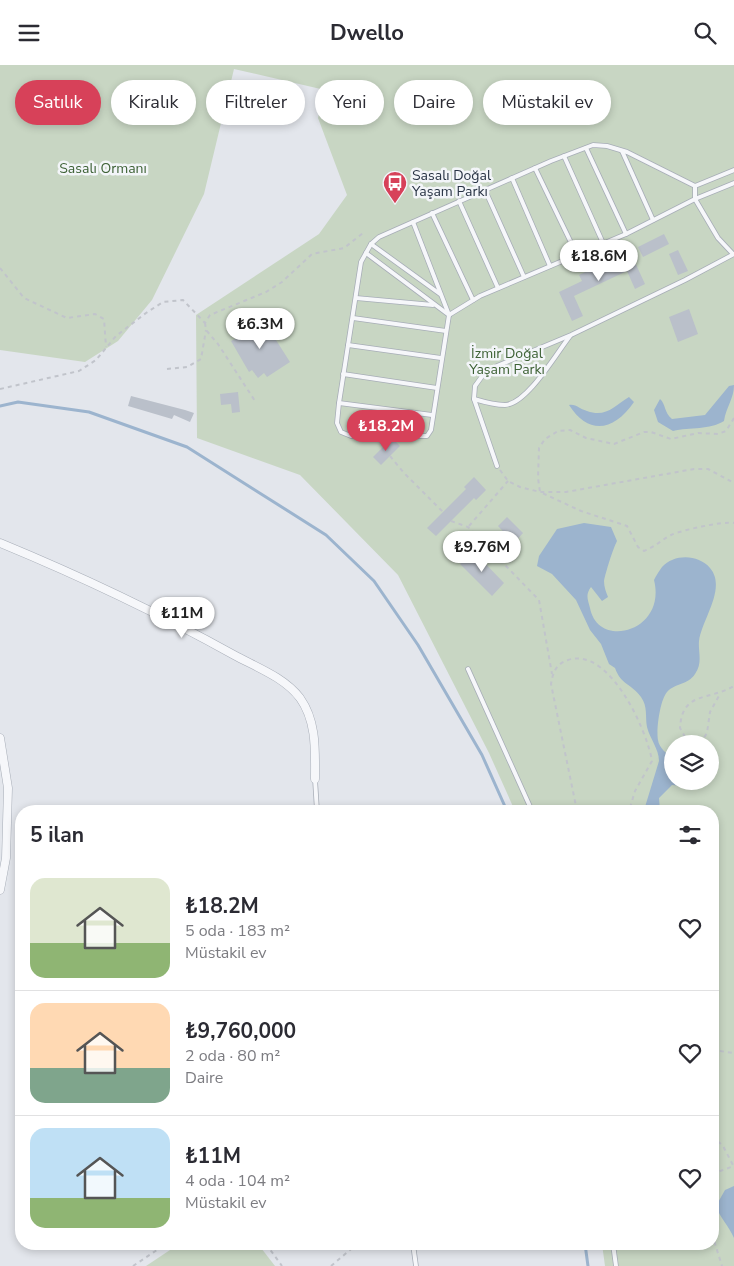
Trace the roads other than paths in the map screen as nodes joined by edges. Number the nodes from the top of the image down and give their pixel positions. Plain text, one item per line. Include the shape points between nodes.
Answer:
1 (586, 148) junction
2 (622, 151) junction
3 (564, 156) junction
4 (534, 168) junction
5 (734, 170) edge
6 (512, 178) junction
7 (734, 183) edge
8 (695, 187) junction
9 (484, 190) junction
10 (695, 199) junction
11 (459, 201) junction
12 (432, 213) junction
13 (653, 220) junction
14 (413, 222) junction
15 (626, 233) junction
16 (603, 243) junction
17 (370, 245) junction
18 (366, 253) junction
19 (734, 254) edge
20 (577, 255) junction
21 (550, 266) junction
22 (524, 277) junction
23 (498, 288) junction
24 (441, 295) junction
25 (356, 298) junction
26 (473, 299) junction
27 (435, 306) junction
28 (449, 315) junction
29 (353, 318) junction
30 (446, 331) junction
31 (570, 335) junction
32 (348, 345) junction
33 (441, 358) junction
34 (344, 374) junction
35 (437, 387) junction
36 (474, 399) junction
37 (339, 403) junction
38 (432, 415) junction
39 (497, 466) road end
40 (0, 543) edge
41 (468, 669) dead end
42 (0, 738) edge
43 (315, 779) joint
44 (317, 805) edge
45 (529, 805) edge
46 (0, 890) edge
47 (414, 1250) edge
48 (614, 1250) edge
49 (416, 1266) edge
50 (616, 1266) edge

1 - 2 lane via 607,146
1 - 3 lane
1 - 15 lane
2 - 8 lane
2 - 13 lane
3 - 4 lane
3 - 16 lane
4 - 6 lane
4 - 20 lane
5 - 8 lane
6 - 9 lane
6 - 21 lane
7 - 10 lane
8 - 10 lane
9 - 11 lane
9 - 22 lane
10 - 13 lane
10 - 19 lane via 718,238
11 - 12 lane
11 - 23 lane
12 - 14 lane
12 - 26 lane
13 - 15 lane
14 - 17 lane via 379,237
14 - 24 lane
15 - 16 lane
16 - 20 lane
17 - 18 lane
17 - 24 lane
18 - 25 lane via 361,262
18 - 27 lane
19 - 31 lane
20 - 21 lane
21 - 22 lane
22 - 23 lane
23 - 26 lane
24 - 28 lane
25 - 27 lane
25 - 29 lane
26 - 28 lane
27 - 28 lane
28 - 30 lane
29 - 30 lane
29 - 32 lane
30 - 33 lane
31 - 36 lane via 483,375 475,386
31 - 36 lane via 527,393 517,401 506,405
32 - 33 lane
32 - 34 lane
33 - 35 lane
34 - 35 lane
34 - 37 lane
35 - 38 lane
36 - 39 lane
37 - 38 lane
37 - 38 lane via 337,423 341,433 351,436 427,436 431,430
40 - 43 street via 54,565 194,633 284,683 300,699 313,723
41 - 45 lane
42 - 46 street via 8,788 6,858
43 - 44 lane
47 - 49 lane
48 - 50 lane

